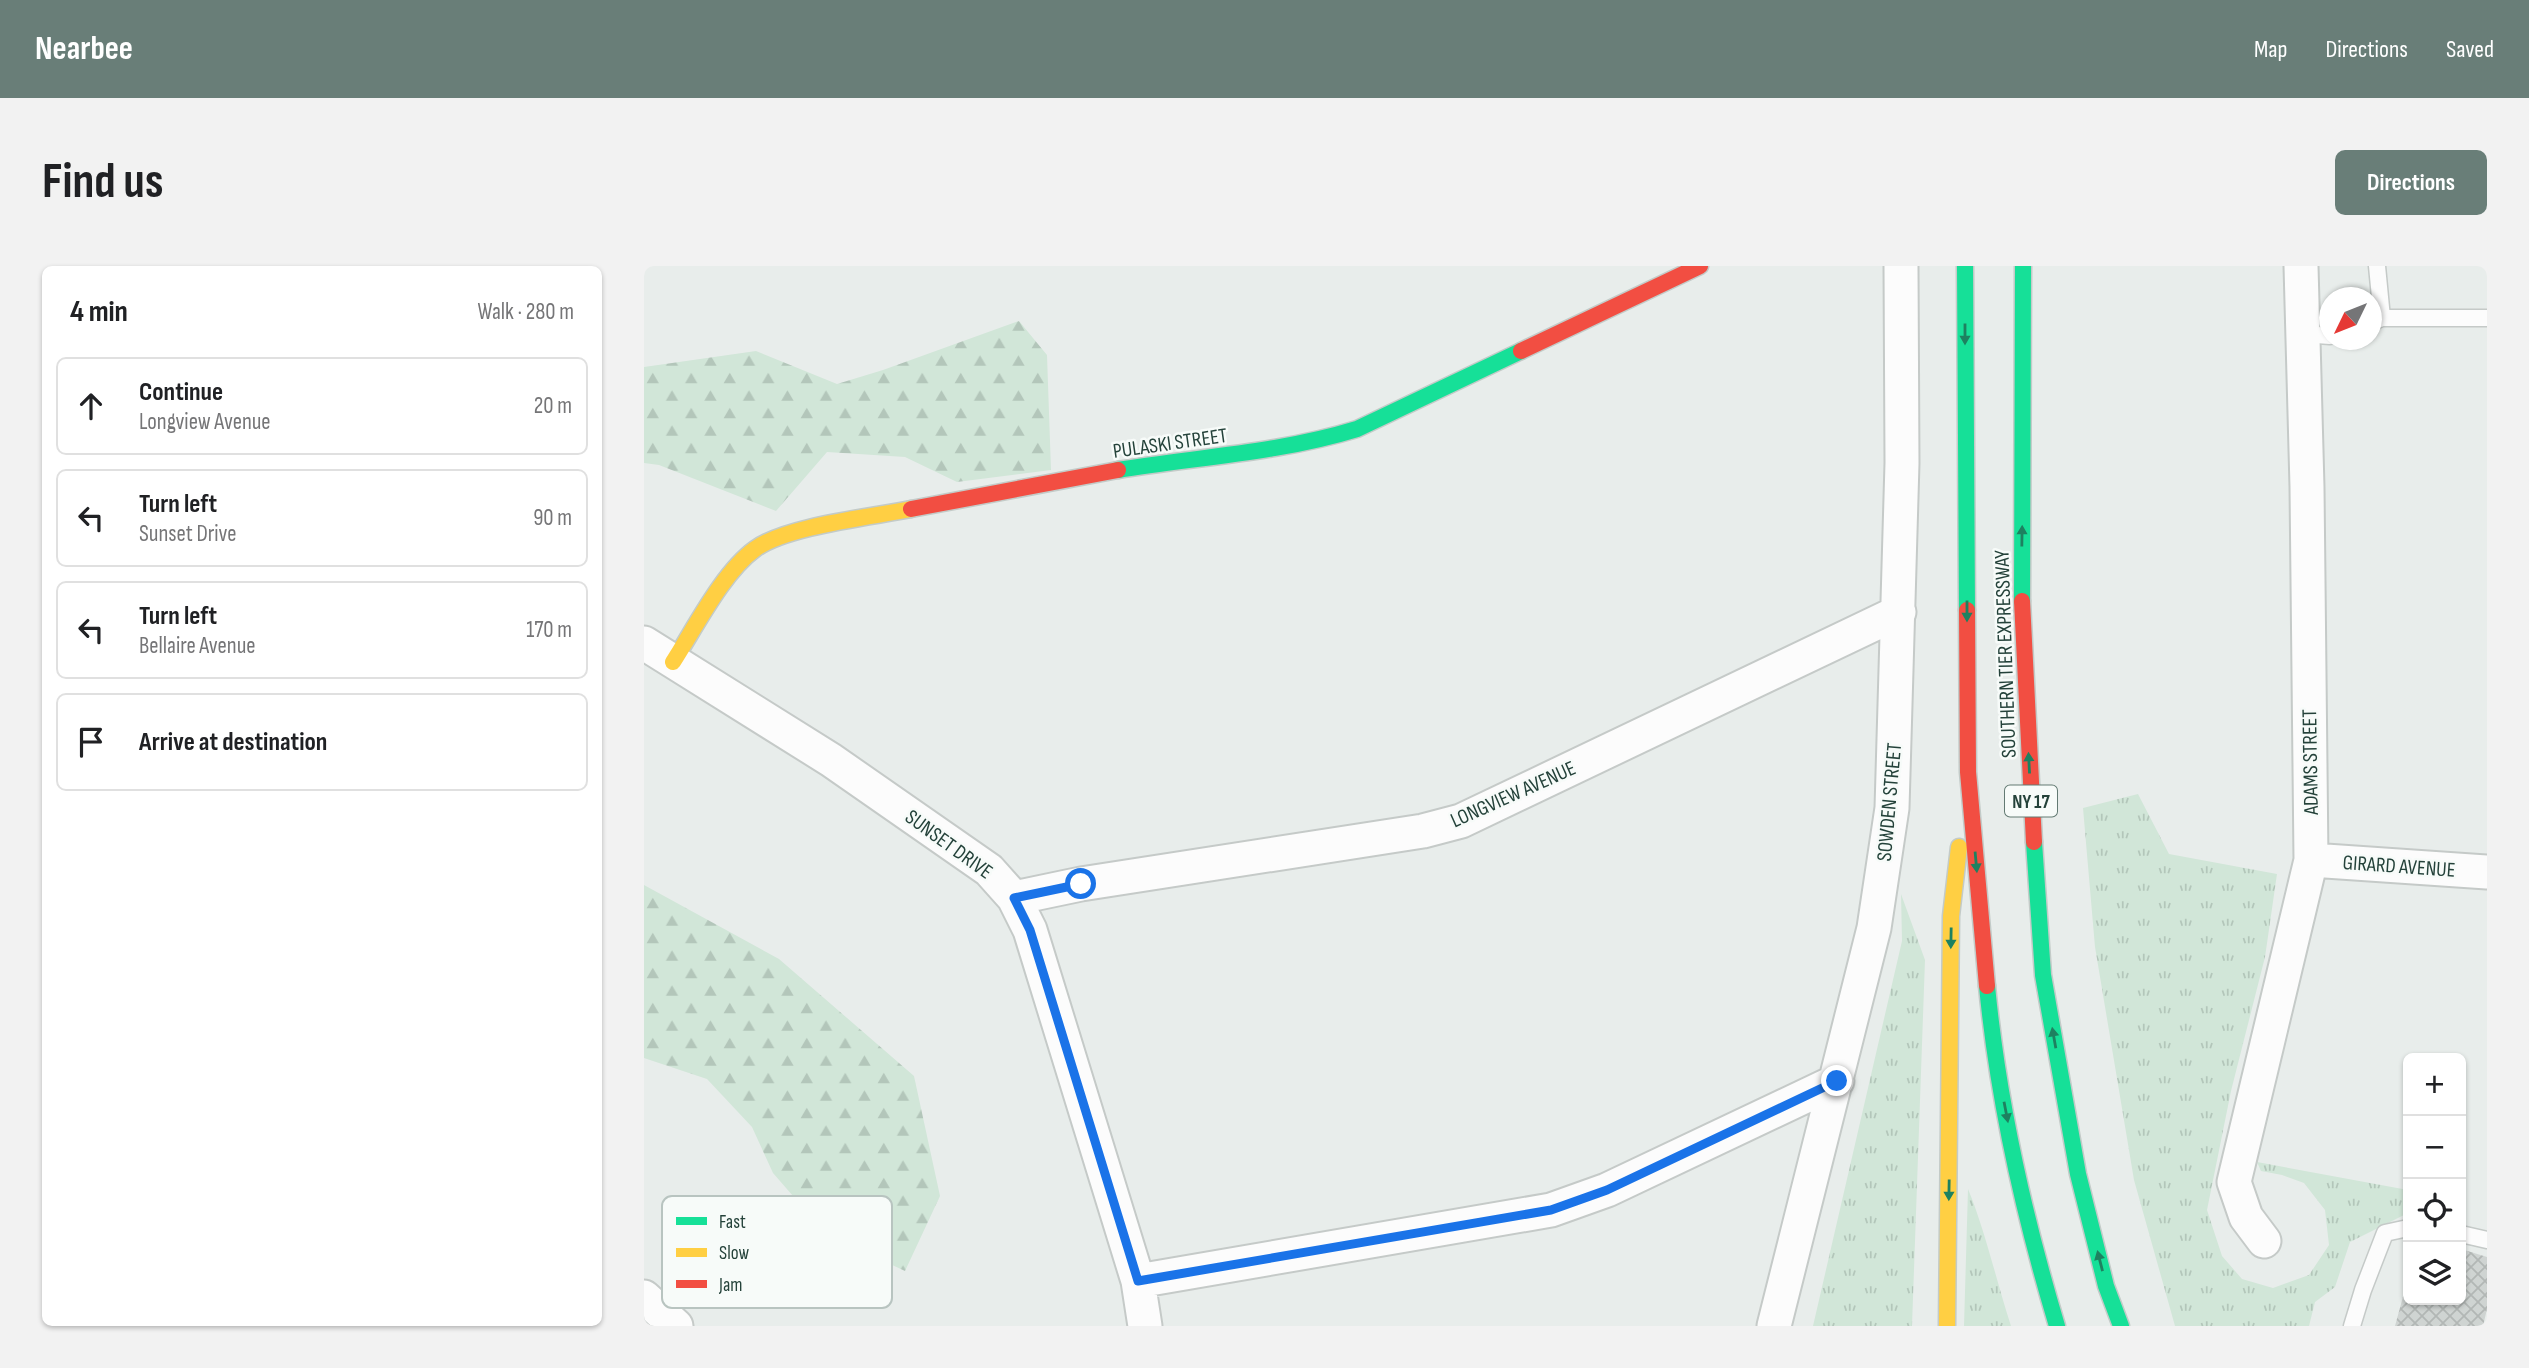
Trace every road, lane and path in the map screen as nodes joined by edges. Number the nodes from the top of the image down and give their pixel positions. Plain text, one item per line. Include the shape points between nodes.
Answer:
1 (1700, 266) edge
2 (1900, 266) edge
3 (1965, 266) edge
4 (2023, 266) edge
5 (2301, 266) edge
6 (2377, 266) edge
7 (2377, 287) edge
8 (2487, 318) edge
9 (2382, 320) edge
10 (2316, 335) edge
11 (1899, 612) junction
12 (644, 643) edge
13 (673, 662) junction
14 (1968, 772) junction
15 (2311, 860) junction
16 (2487, 872) edge
17 (1014, 898) junction
18 (1837, 1081) junction
19 (2403, 1229) edge
20 (2466, 1235) edge
21 (2487, 1240) edge
22 (2264, 1241) dead end
23 (1138, 1281) junction
24 (644, 1297) edge
25 (676, 1326) edge
26 (1145, 1326) edge
27 (1774, 1326) edge
28 (1947, 1326) edge
29 (2057, 1326) edge
30 (2121, 1326) edge
31 (2352, 1326) edge

1 - 13 main road, PULASKI STREET via 1328,439 1136,467 796,531 756,548 730,574
2 - 11 street, SOWDEN STREET
3 -> 14 main road, SOUTHERN TIER EXPRESSWAY
30 -> 4 main road, SOUTHERN TIER EXPRESSWAY / NY 17 via 2106,1286 2078,1174 2043,975 2021,584
5 - 10 street, ADAMS STREET
6 - 7 lane
8 - 9 lane
10 - 15 street, ADAMS STREET
11 - 17 street, LONGVIEW AVENUE via 1461,821
11 - 18 street, SOWDEN STREET via 1892,808 1874,928
12 - 13 street, SUNSET DRIVE
13 - 17 street, SUNSET DRIVE via 831,760 989,870
14 -> 28 main road via 1951,916
14 -> 29 main road, SOUTHERN TIER EXPRESSWAY via 1993,1048 2038,1262
15 - 16 street, GIRARD AVENUE
15 - 22 street, ADAMS STREET via 2234,1182 2246,1217
17 - 23 street, SUNSET DRIVE via 1030,930
18 - 23 street via 1607,1190 1551,1210
18 - 27 street, SOWDEN STREET
19 - 31 lane via 2385,1233
20 - 21 lane
23 - 26 street, SUNSET DRIVE
24 - 25 street

